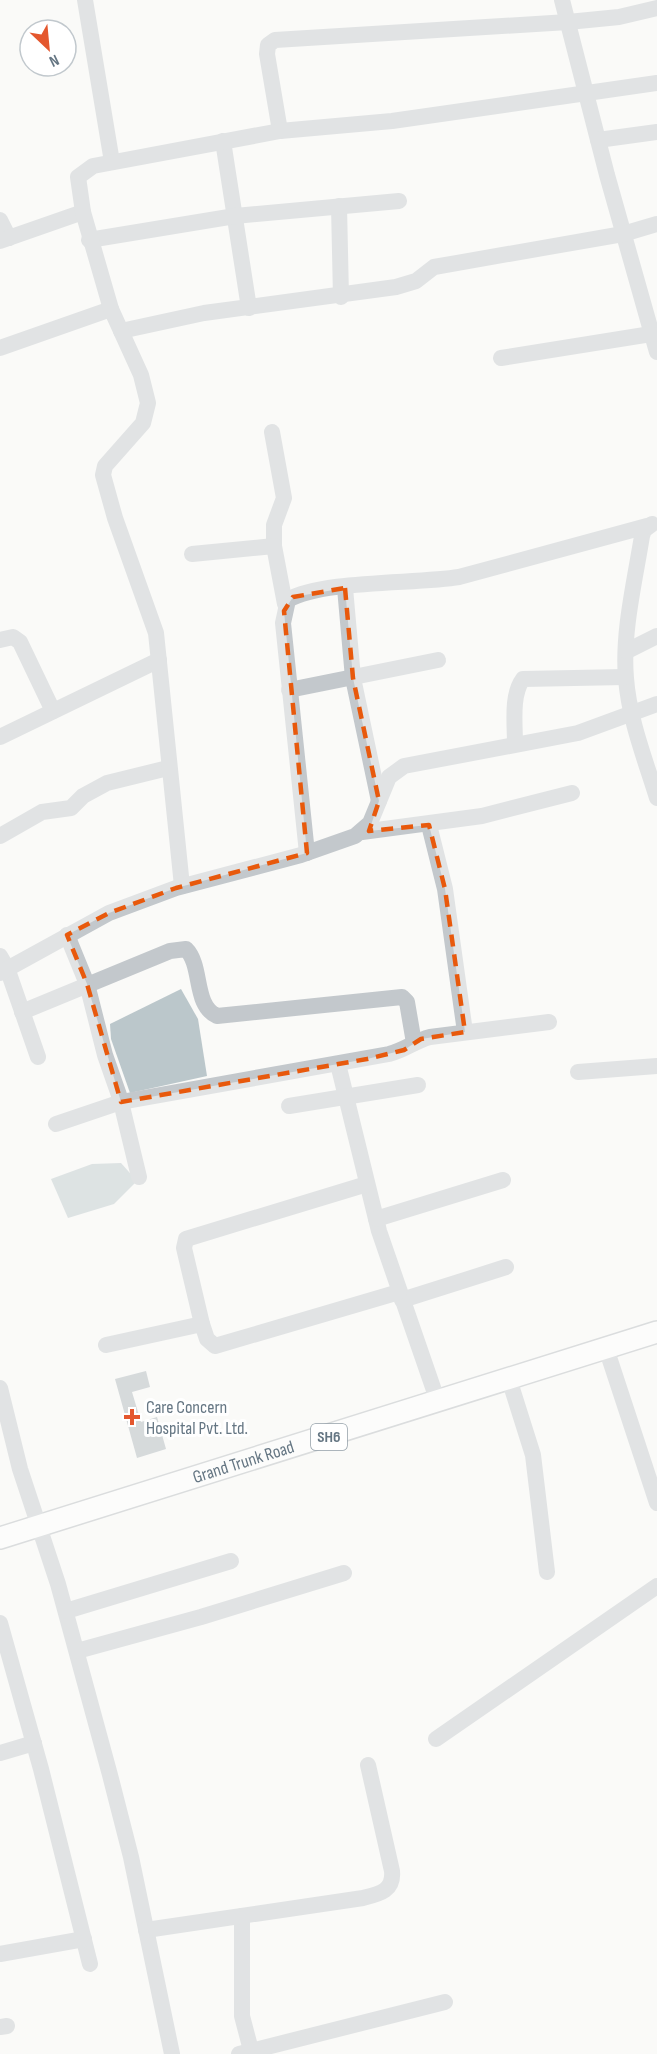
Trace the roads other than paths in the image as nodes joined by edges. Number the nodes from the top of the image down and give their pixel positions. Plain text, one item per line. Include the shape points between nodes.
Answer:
1 (85, 0) edge
2 (562, 0) edge
3 (657, 8) edge
4 (568, 22) junction
5 (657, 83) edge
6 (586, 93) junction
7 (280, 131) junction
8 (657, 132) edge
9 (598, 140) junction
10 (223, 141) junction
11 (112, 162) junction
12 (399, 201) dead end
13 (339, 206) junction
14 (83, 212) junction
15 (235, 216) junction
16 (0, 220) edge
17 (657, 224) edge
18 (623, 234) junction
19 (4, 240) edge
20 (89, 240) junction
21 (341, 297) junction
22 (249, 308) junction
23 (111, 309) junction
24 (121, 331) junction
25 (651, 334) junction
26 (0, 348) edge
27 (657, 352) edge
28 (501, 358) dead end
29 (272, 432) dead end
30 (652, 524) edge
31 (274, 546) junction
32 (192, 554) dead end
33 (345, 588) junction
34 (285, 604) junction
35 (657, 636) edge
36 (0, 640) edge
37 (627, 651) junction
38 (159, 660) junction
39 (438, 660) dead end
40 (626, 677) junction
41 (353, 678) junction
42 (289, 690) junction
43 (657, 704) edge
44 (53, 711) junction
45 (632, 713) junction
46 (0, 737) edge
47 (515, 744) junction
48 (168, 768) junction
49 (572, 793) dead end
50 (657, 798) edge
51 (379, 801) junction
52 (429, 825) junction
53 (362, 832) junction
54 (0, 836) edge
55 (306, 853) junction
56 (182, 886) junction
57 (67, 936) junction
58 (2, 966) edge
59 (87, 984) junction
60 (22, 1012) junction
61 (549, 1022) dead end
62 (465, 1032) junction
63 (414, 1043) junction
64 (38, 1057) dead end
65 (338, 1064) junction
66 (657, 1066) edge
67 (578, 1072) dead end
68 (418, 1085) dead end
69 (345, 1098) junction
70 (121, 1102) junction
71 (289, 1107) dead end
72 (56, 1124) dead end
73 (139, 1177) dead end
74 (503, 1180) dead end
75 (367, 1184) junction
76 (376, 1219) junction
77 (506, 1268) dead end
78 (401, 1296) junction
79 (202, 1324) junction
80 (657, 1332) edge
81 (106, 1345) dead end
82 (606, 1348) junction
83 (509, 1379) junction
84 (0, 1388) edge
85 (438, 1402) junction
86 (657, 1448) edge
87 (640, 1453) junction
88 (657, 1503) edge
89 (38, 1526) junction
90 (0, 1538) edge
91 (231, 1561) dead end
92 (547, 1572) dead end
93 (344, 1573) dead end
94 (657, 1586) edge
95 (66, 1611) junction
96 (0, 1623) edge
97 (77, 1651) junction
98 (436, 1739) dead end
99 (34, 1743) junction
100 (0, 1753) edge
101 (368, 1765) dead end
102 (242, 1916) junction
103 (146, 1930) junction
104 (84, 1940) junction
105 (0, 1954) edge
106 (90, 1964) dead end
107 (445, 2002) dead end
108 (247, 2053) edge
109 (172, 2054) edge

1 - 11 street
2 - 4 street
3 - 4 street
4 - 6 street
4 - 7 street via 275,40 268,45 267,54
5 - 6 street
6 - 7 street via 392,121
6 - 9 street
7 - 10 street
8 - 9 street
9 - 18 street
10 - 11 street
10 - 15 street
11 - 14 street via 93,166 78,177
12 - 13 street
13 - 15 street
13 - 21 street
14 - 19 street
14 - 20 street
15 - 20 street
15 - 22 street
16 - 19 street
17 - 18 street
18 - 21 street via 434,267 409,285
18 - 25 street
20 - 23 street
21 - 22 street
22 - 24 street
23 - 24 street
23 - 26 street
24 - 38 street via 141,375 148,404 143,423 105,466 103,475 156,633
25 - 27 street
25 - 28 street
29 - 31 street via 284,498 274,525
30 - 33 street via 459,577
30 - 37 street via 642,536
31 - 32 street
31 - 34 street
33 - 34 street via 293,597
33 - 41 street
34 - 42 street
35 - 37 street
36 - 44 street via 13,637 20,642
37 - 40 street
38 - 44 street
38 - 48 street
39 - 41 street
40 - 45 street
40 - 47 street via 523,679 516,695
41 - 42 street
41 - 51 street
42 - 55 street
43 - 45 street
44 - 46 street
45 - 47 street via 578,733
45 - 50 street
47 - 51 street via 404,766 389,777
48 - 54 street via 107,783 70,808 42,812
48 - 56 street
49 - 52 street
51 - 53 street
52 - 53 street
52 - 62 street via 445,889
53 - 55 street
55 - 56 street
56 - 57 street via 109,913
57 - 58 street
57 - 59 street
58 - 60 street
59 - 60 street
59 - 63 street via 170,951 186,949 194,960 205,1005 217,1016 402,997 407,1002
59 - 70 street
60 - 64 street
61 - 62 street
62 - 63 street
63 - 65 street via 404,1050
65 - 69 street
65 - 70 street
66 - 67 street
68 - 69 street
69 - 71 street
69 - 75 street
70 - 72 street
70 - 73 street
74 - 76 street
75 - 76 street
75 - 79 street via 186,1239 184,1248
76 - 78 street
77 - 78 street
78 - 79 street via 215,1346 207,1339
78 - 85 street
79 - 81 street
80 - 82 main road, Grand Trunk Road / SH6
82 - 83 main road, Grand Trunk Road / SH6
82 - 87 street
83 - 85 main road, Grand Trunk Road / SH6
83 - 92 street via 533,1455
84 - 89 street
85 - 89 main road, Grand Trunk Road / SH6
86 - 87 street
87 - 88 street
89 - 90 main road, Grand Trunk Road / SH6
89 - 95 street
91 - 95 street
93 - 97 street
94 - 98 street
95 - 97 street
96 - 99 street
97 - 103 street
99 - 100 street
99 - 104 street
101 - 102 street via 392,1871 391,1885 377,1895 363,1898
102 - 103 street
102 - 108 street via 242,2016
103 - 109 street
104 - 105 street
104 - 106 street
107 - 108 street

